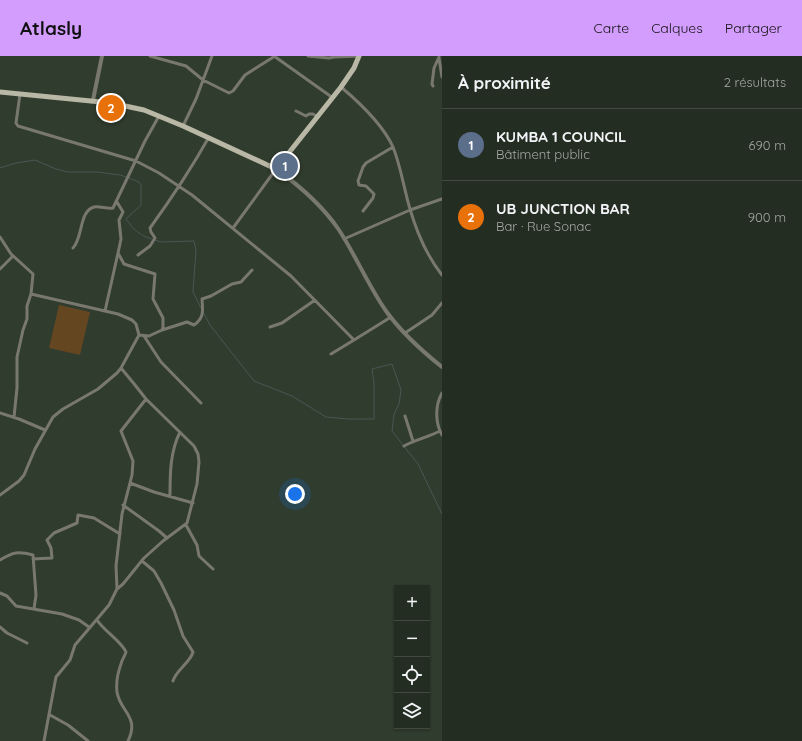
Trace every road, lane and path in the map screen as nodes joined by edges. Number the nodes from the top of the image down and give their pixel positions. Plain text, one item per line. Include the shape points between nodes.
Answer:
1 (102, 56) edge
2 (150, 56) edge
3 (212, 56) edge
4 (275, 56) edge
5 (308, 56) edge
6 (359, 56) edge
7 (439, 57) edge
8 (442, 77) edge
9 (203, 80) junction
10 (433, 86) dead end
11 (341, 87) junction
12 (0, 92) edge
13 (20, 93) junction
14 (333, 98) junction
15 (93, 100) junction
16 (296, 111) dead end
17 (159, 116) junction
18 (318, 117) junction
19 (183, 126) junction
20 (209, 137) junction
21 (392, 147) junction
22 (136, 161) junction
23 (276, 169) junction
24 (178, 186) junction
25 (442, 199) edge
26 (117, 202) junction
27 (410, 210) junction
28 (363, 212) dead end
29 (233, 228) junction
30 (0, 237) edge
31 (344, 238) junction
32 (73, 248) dead end
33 (118, 253) junction
34 (138, 255) dead end
35 (13, 256) junction
36 (0, 269) edge
37 (252, 270) dead end
38 (442, 275) edge
39 (31, 294) junction
40 (315, 300) junction
41 (442, 303) edge
42 (105, 311) junction
43 (391, 317) junction
44 (270, 327) dead end
45 (162, 330) junction
46 (405, 334) junction
47 (139, 335) junction
48 (144, 336) junction
49 (354, 340) junction
50 (331, 354) dead end
51 (442, 367) edge
52 (121, 368) junction
53 (442, 393) edge
54 (146, 399) junction
55 (201, 402) dead end
56 (0, 413) edge
57 (405, 416) dead end
58 (14, 417) junction
59 (45, 430) junction
60 (440, 431) junction
61 (180, 432) junction
62 (442, 435) edge
63 (413, 441) junction
64 (404, 446) dead end
65 (130, 483) junction
66 (0, 495) edge
67 (170, 496) junction
68 (193, 503) junction
69 (124, 505) junction
70 (186, 524) junction
71 (120, 534) junction
72 (167, 538) junction
73 (33, 559) junction
74 (0, 560) edge
75 (142, 560) junction
76 (213, 568) dead end
77 (117, 589) junction
78 (0, 594) edge
79 (34, 609) junction
80 (96, 620) junction
81 (0, 627) edge
82 (89, 627) junction
83 (27, 643) dead end
84 (173, 681) dead end
85 (50, 715) junction
86 (44, 741) edge
87 (88, 741) edge
88 (128, 741) edge

1 - 15 street
2 - 9 street via 186,66
3 - 9 street
4 - 9 street via 245,75 231,92
4 - 14 street
5 - 6 street
6 - 11 main road
7 - 8 street
7 - 10 street via 434,68
9 - 19 street
11 - 14 main road
11 - 21 street via 376,121
12 - 13 main road
13 - 15 main road
13 - 22 street via 16,123 18,126
14 - 18 main road
15 - 17 main road via 127,105
16 - 18 street via 306,116 313,114
17 - 19 main road
17 - 22 street
18 - 23 main road
19 - 20 main road
20 - 23 main road
20 - 24 street
21 - 27 street
21 - 28 street via 363,167 359,185 366,186 374,194 374,198
22 - 24 street
22 - 26 street
23 - 29 street
23 - 31 street via 319,204
24 - 29 street
24 - 34 street via 170,202 150,228 155,238 153,242
25 - 27 street
26 - 32 street via 112,209 99,207 88,210 78,242
26 - 33 street via 124,212 119,220 121,239
27 - 31 street
27 - 38 street via 424,246
29 - 40 street via 291,276
30 - 35 street
31 - 43 street via 370,287
33 - 42 street
33 - 45 street via 124,264 155,274 153,299 163,318
35 - 36 street
35 - 39 street via 33,274
37 - 45 street via 241,282 202,300 203,314 199,322 194,325 187,322
39 - 42 street
39 - 58 street via 18,356
40 - 44 street via 282,323
40 - 49 street
41 - 46 street via 432,315
42 - 47 street via 132,320 138,327
43 - 46 street
43 - 49 street
45 - 48 street
46 - 51 street
47 - 48 street
47 - 52 street
48 - 55 street via 161,362
49 - 50 street
52 - 54 street
52 - 59 street via 98,389 58,412
53 - 60 street via 436,410
54 - 61 street
54 - 65 street via 121,431 133,459
56 - 58 street
57 - 63 street
58 - 59 street
59 - 66 street via 24,475
60 - 62 street
60 - 63 street
61 - 67 street via 171,458
61 - 68 street via 198,454 197,484
63 - 64 street
65 - 67 street
65 - 69 street
67 - 68 street
68 - 70 street
69 - 71 street
69 - 72 street
70 - 72 street
70 - 76 street via 197,545 199,556
71 - 73 street via 94,518 78,515 77,523 54,533 47,540 52,558
71 - 77 street via 116,566
72 - 75 street
73 - 74 street via 33,555 20,552
73 - 79 street via 36,595
75 - 77 street
75 - 84 street via 158,577 183,636 193,652
77 - 80 street via 109,605
78 - 79 street via 7,596 16,606
79 - 82 street via 67,615
80 - 82 street
80 - 88 street via 126,652 117,687 131,719
81 - 83 street
82 - 85 street via 75,645 70,660 56,677
85 - 86 street
85 - 87 street

